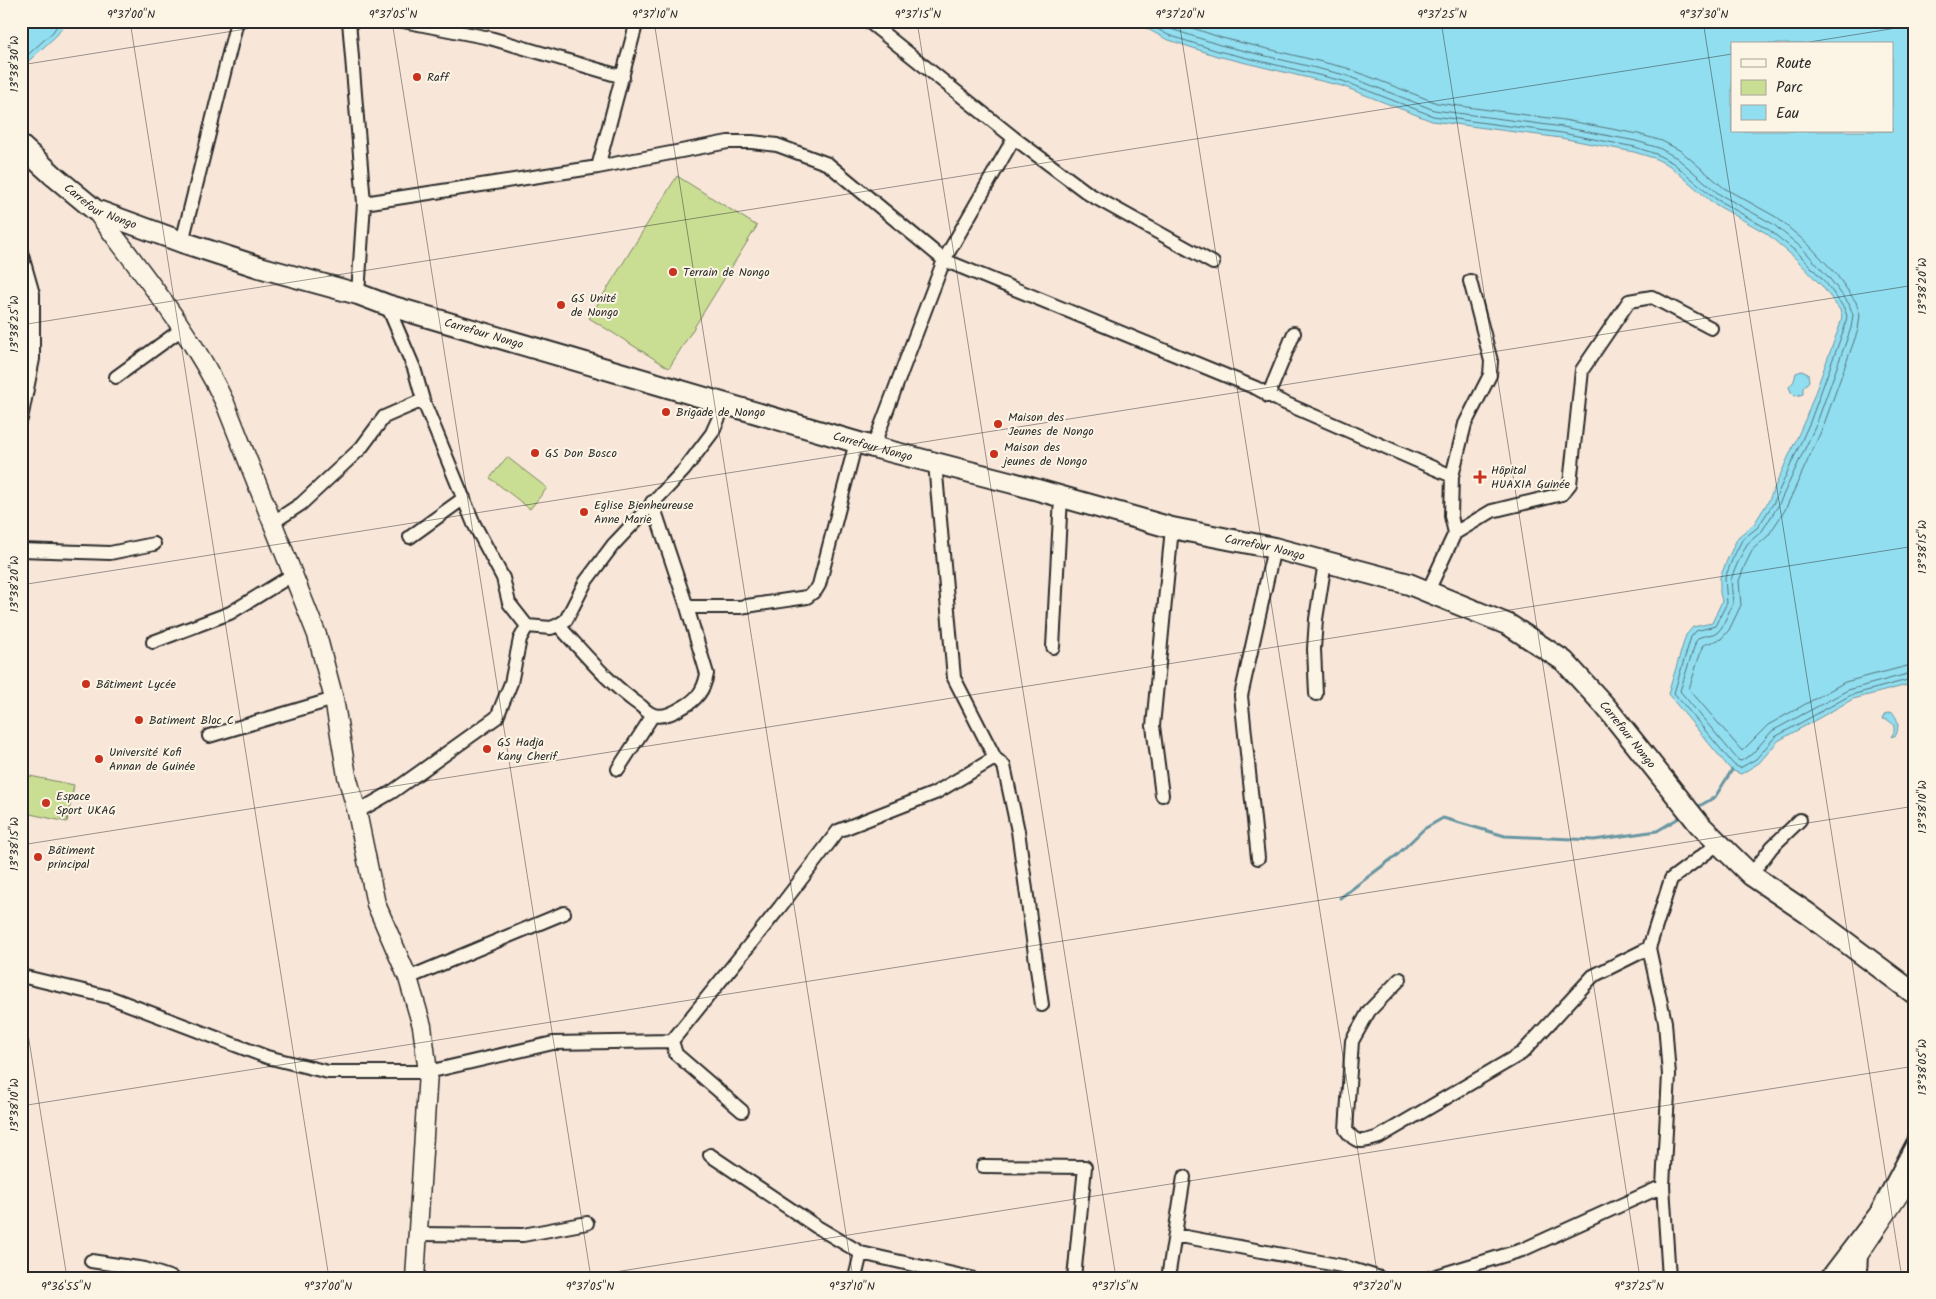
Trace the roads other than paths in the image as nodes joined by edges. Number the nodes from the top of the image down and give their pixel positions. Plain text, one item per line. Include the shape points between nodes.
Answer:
1 (237, 21) edge
2 (349, 21) edge
3 (404, 21) edge
4 (637, 21) edge
5 (868, 21) edge
6 (623, 77) junction
7 (1014, 138) junction
8 (21, 146) edge
9 (598, 167) junction
10 (364, 203) junction
11 (95, 210) junction
12 (182, 242) junction
13 (21, 252) edge
14 (944, 260) junction
15 (1213, 263) dead end
16 (1470, 281) dead end
17 (358, 294) junction
18 (386, 305) junction
19 (1711, 328) dead end
20 (182, 329) junction
21 (1294, 333) dead end
22 (116, 377) dead end
23 (1268, 396) junction
24 (423, 400) junction
25 (725, 404) junction
26 (21, 419) edge
27 (865, 445) junction
28 (935, 463) junction
29 (1452, 476) junction
30 (1061, 497) junction
31 (464, 498) junction
32 (652, 502) junction
33 (272, 523) junction
34 (1172, 528) junction
35 (1454, 533) junction
36 (410, 536) dead end
37 (154, 544) dead end
38 (1274, 548) junction
39 (21, 550) edge
40 (1325, 562) junction
41 (294, 574) junction
42 (1428, 591) junction
43 (687, 607) junction
44 (558, 625) junction
45 (527, 626) junction
46 (153, 642) dead end
47 (1054, 646) dead end
48 (1316, 694) dead end
49 (334, 698) junction
50 (653, 715) junction
51 (209, 736) dead end
52 (995, 758) junction
53 (618, 769) dead end
54 (1162, 795) dead end
55 (357, 812) junction
56 (1800, 820) dead end
57 (1718, 844) junction
58 (1258, 858) dead end
59 (1751, 875) junction
60 (564, 913) dead end
61 (1650, 948) junction
62 (21, 976) edge
63 (408, 978) junction
64 (1400, 979) dead end
65 (1915, 994) edge
66 (1042, 1005) dead end
67 (672, 1040) junction
68 (428, 1072) junction
69 (742, 1111) dead end
70 (1915, 1139) edge
71 (710, 1155) dead end
72 (983, 1166) dead end
73 (1914, 1174) edge
74 (1184, 1177) dead end
75 (1663, 1186) junction
76 (587, 1223) dead end
77 (417, 1234) junction
78 (1175, 1235) junction
79 (1861, 1252) junction
80 (861, 1254) junction
81 (92, 1260) dead end
82 (172, 1278) edge
83 (415, 1278) edge
84 (855, 1278) edge
85 (971, 1278) edge
86 (1074, 1278) edge
87 (1168, 1278) edge
88 (1380, 1278) edge
89 (1430, 1278) edge
90 (1668, 1278) edge
91 (1826, 1278) edge
92 (1843, 1278) edge
93 (1860, 1278) edge

1 - 12 street
2 - 10 street
3 - 6 street via 490,38
4 - 6 street
5 - 7 street
6 - 9 street
7 - 14 street
7 - 15 street via 1089,194
8 - 11 main road, Carrefour Nongo
9 - 10 street
9 - 14 street via 728,142 778,145 828,164
10 - 17 street
11 - 12 main road, Carrefour Nongo
11 - 20 street
12 - 17 main road, Carrefour Nongo
13 - 26 street via 33,294 33,359
14 - 23 street via 1156,346
14 - 27 street
16 - 29 street via 1491,362 1490,375 1465,424
17 - 18 main road, Carrefour Nongo
18 - 24 street via 414,368
18 - 25 main road, Carrefour Nongo
19 - 35 street via 1652,297 1629,301 1582,370 1570,484 1562,494 1492,511
20 - 22 street
20 - 33 street via 225,403
21 - 23 street
23 - 29 street
24 - 31 street
24 - 33 street via 384,417 361,448 301,504
25 - 27 main road, Carrefour Nongo
25 - 32 street via 712,433 684,470
27 - 28 main road, Carrefour Nongo
27 - 43 street via 819,585 812,594 740,607
28 - 30 main road, Carrefour Nongo
28 - 52 street via 954,678
29 - 35 street
30 - 34 main road, Carrefour Nongo
30 - 47 street
31 - 36 street
31 - 45 street via 503,578 509,603
32 - 43 street
32 - 44 street via 613,545 586,581 566,620
33 - 41 street
34 - 38 main road, Carrefour Nongo
34 - 54 street via 1153,726
35 - 42 street
37 - 39 street via 110,553
38 - 40 main road, Carrefour Nongo
38 - 58 street via 1241,696
40 - 42 main road, Carrefour Nongo
40 - 48 street via 1316,619
41 - 46 street via 230,613
41 - 49 street via 317,634
42 - 57 main road, Carrefour Nongo via 1509,625 1564,662 1606,707 1681,803
43 - 50 street via 707,674 705,685 688,704 666,715
44 - 45 street via 544,628
44 - 50 street via 621,692
45 - 55 street via 520,639 511,683 497,717 392,792
49 - 51 street
49 - 55 street via 347,776
50 - 53 street
52 - 66 street via 1004,766 1018,831
52 - 67 street via 935,793 838,831
55 - 63 street via 376,904
56 - 59 street via 1772,847
57 - 59 main road, Carrefour Nongo
57 - 61 street via 1671,879
59 - 65 main road, Carrefour Nongo
60 - 63 street
61 - 64 street via 1594,976 1522,1052 1379,1137 1363,1142 1353,1139 1346,1130 1352,1041 1369,1011
61 - 75 street via 1665,1022 1668,1075
62 - 68 street via 109,997 267,1057 328,1072
63 - 68 street via 422,1026
67 - 68 street via 553,1043
67 - 69 street via 676,1054
68 - 77 street
70 - 91 street via 1877,1211
71 - 80 street
72 - 86 street via 1085,1167
73 - 79 street
74 - 78 street
75 - 89 street via 1522,1250
75 - 90 street
76 - 77 street via 523,1235
77 - 83 street
78 - 87 street
78 - 88 street via 1342,1266
79 - 92 street
79 - 93 street
80 - 84 street
80 - 85 street
81 - 82 street via 145,1269

